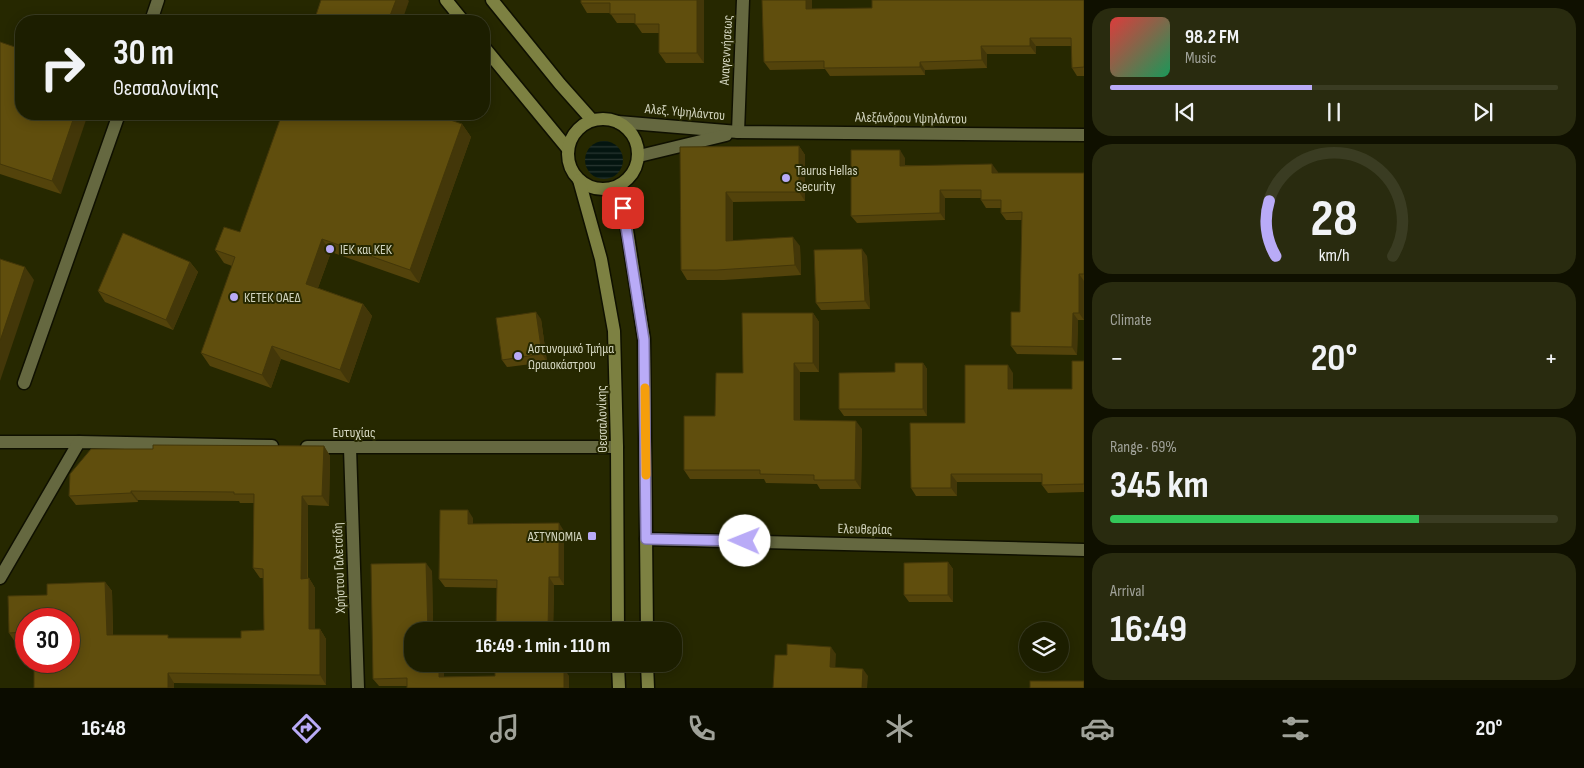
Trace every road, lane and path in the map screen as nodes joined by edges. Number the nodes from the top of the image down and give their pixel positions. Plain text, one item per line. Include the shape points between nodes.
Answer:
1 (158, 0) edge
2 (446, 0) edge
3 (492, 0) edge
4 (743, 0) edge
5 (153, 15) edge
6 (458, 15) edge
7 (490, 54) edge
8 (117, 120) edge
9 (592, 120) junction
10 (618, 122) junction
11 (738, 132) junction
12 (1084, 135) edge
13 (568, 149) junction
14 (639, 156) junction
15 (579, 180) junction
16 (620, 185) junction
17 (24, 383) dead end
18 (0, 442) edge
19 (79, 442) junction
20 (617, 447) junction
21 (350, 448) junction
22 (646, 539) junction
23 (1084, 550) edge
24 (0, 578) edge
25 (618, 622) edge
26 (647, 622) edge
27 (618, 672) edge
28 (647, 672) edge
29 (358, 688) edge
30 (618, 688) edge
31 (648, 688) edge

1 - 5 street
2 - 6 main road
3 - 9 main road
4 - 11 street, Αναγεννήσεως
7 - 13 main road
8 - 17 street
9 - 10 main road
9 - 13 main road via 576,131
10 - 11 street, Αλεξ. Υψηλάντου
10 - 14 main road via 634,136
11 - 12 street, Αλεξάνδρου Υψηλάντου
11 - 14 street, Αλεξ. Υψηλάντου
13 - 15 main road via 569,166
14 - 16 main road via 635,170
15 - 16 main road via 598,190
15 - 20 main road, Θεσσαλονίκης via 601,259 612,322
16 - 22 main road via 644,340
18 - 19 street, Ευτυχίας
19 - 21 street, Ευτυχίας
19 - 24 street
20 - 21 street, Ευτυχίας
20 - 25 main road, Θεσσαλονίκης
21 - 29 street, Χρήστου Γαλετσίδη
22 - 23 street, Ελευθερίας
22 - 26 main road
27 - 30 main road
28 - 31 main road

